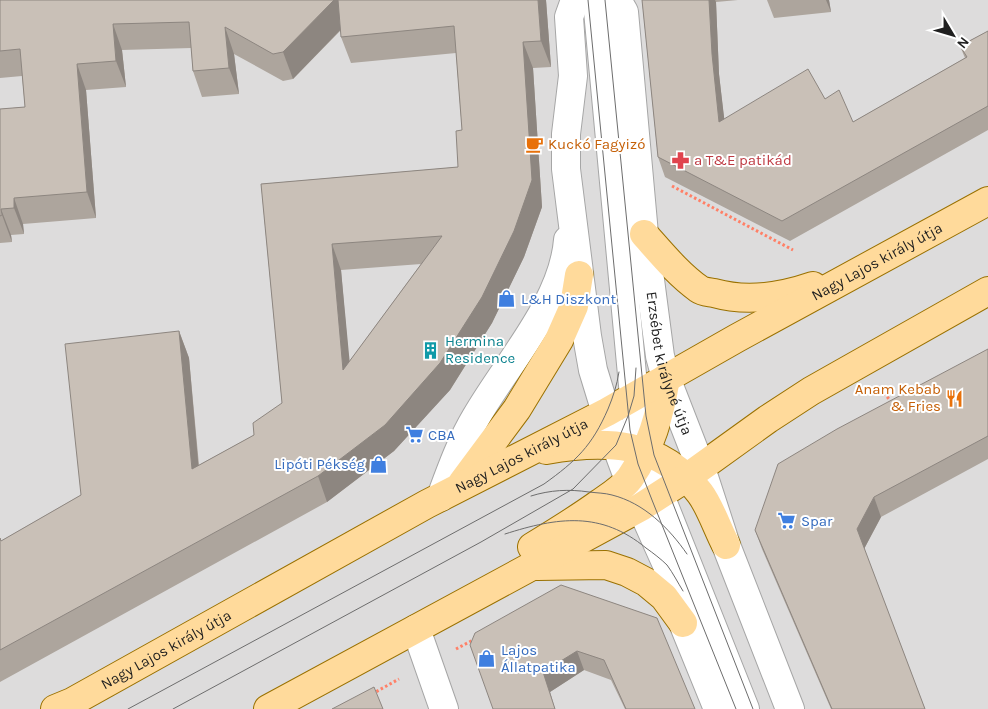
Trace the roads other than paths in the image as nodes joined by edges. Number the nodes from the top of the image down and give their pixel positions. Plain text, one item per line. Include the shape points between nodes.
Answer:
1 (575, 0) edge
2 (597, 0) edge
3 (617, 0) edge
4 (988, 202) edge
5 (571, 206) junction
6 (644, 234) junction
7 (866, 268) junction
8 (580, 275) junction
9 (988, 291) edge
10 (666, 378) junction
11 (634, 396) junction
12 (607, 412) junction
13 (616, 445) junction
14 (645, 451) junction
15 (525, 454) junction
16 (693, 473) junction
17 (629, 480) junction
18 (450, 493) junction
19 (650, 501) junction
20 (726, 545) joint
21 (533, 566) junction
22 (442, 615) junction
23 (683, 623) junction
24 (416, 630) junction
25 (63, 707) edge
26 (268, 709) edge
27 (444, 709) edge
28 (718, 709) edge
29 (745, 709) edge
30 (790, 709) edge

1 - 5 street via 569,17 572,76 566,134
2 - 11 street
3 - 6 street, Erzsébet királyné útja via 624,12
4 - 7 main road, Nagy Lajos király útja
5 - 8 street
5 - 18 street via 567,256 555,288 466,434
6 - 7 main road via 670,264 701,290 730,298 792,293
6 - 10 street, Erzsébet királyné útja via 657,338
7 - 10 main road, Nagy Lajos király útja
8 - 12 street via 593,370
8 - 18 main road via 574,306 559,340 517,409
9 - 16 main road via 812,391
10 - 11 main road, Nagy Lajos király útja
10 - 14 main road via 657,423
10 - 16 street, Erzsébet királyné útja
11 - 12 main road, Nagy Lajos király útja
11 - 14 street
12 - 13 street
12 - 15 main road, Nagy Lajos király útja
13 - 14 main road
13 - 15 main road via 560,447
13 - 17 street
14 - 16 main road
14 - 17 main road
14 - 19 street
15 - 18 main road, Nagy Lajos király útja
16 - 19 main road
16 - 20 main road
17 - 19 street
17 - 22 main road via 576,520 471,584
18 - 25 main road, Nagy Lajos király útja
19 - 21 main road
19 - 23 street
19 - 29 street
20 - 30 street
21 - 22 main road
21 - 23 main road via 606,565 628,572 664,597
22 - 24 main road
23 - 28 street
24 - 26 main road
24 - 27 street

